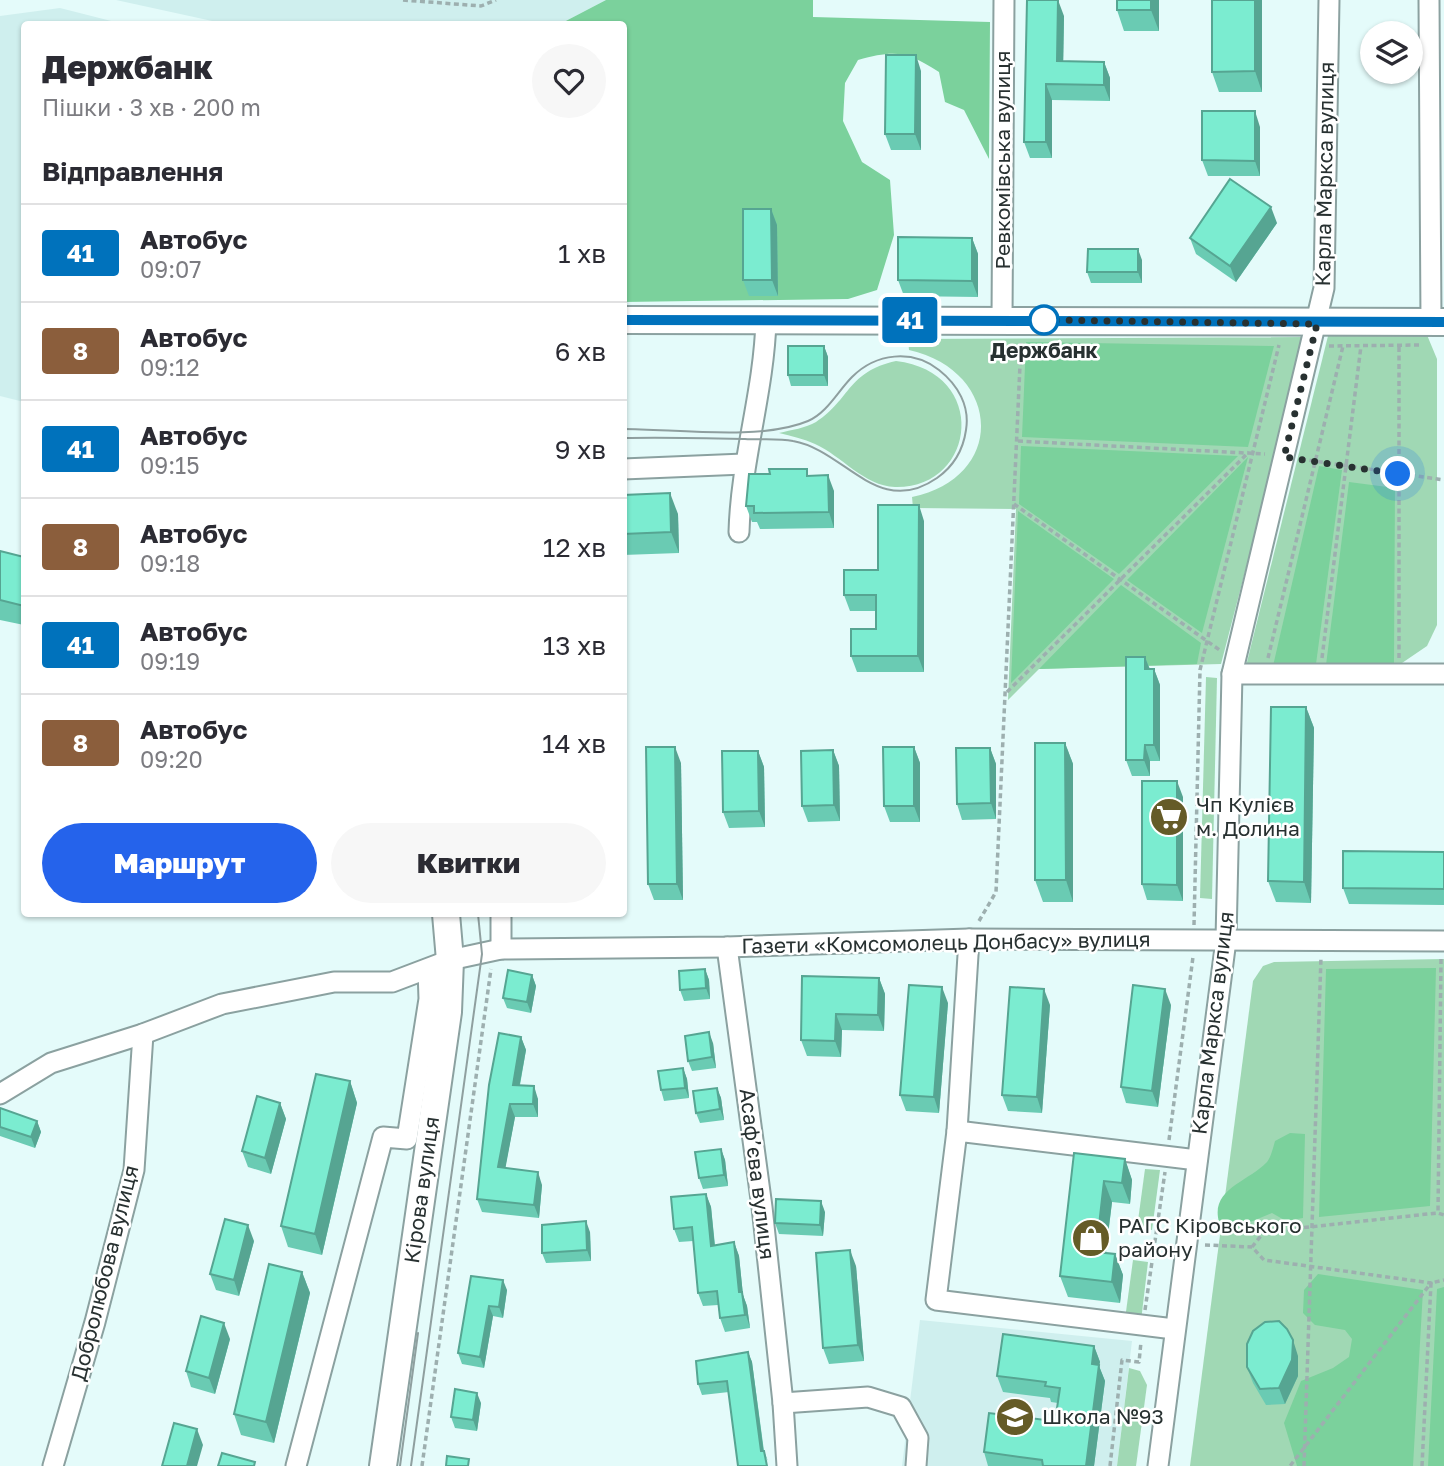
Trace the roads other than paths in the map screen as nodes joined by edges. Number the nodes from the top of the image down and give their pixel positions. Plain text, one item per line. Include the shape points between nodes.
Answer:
1 (1004, 0) edge
2 (1329, 0) edge
3 (1429, 0) edge
4 (627, 320) edge
5 (766, 320) junction
6 (1012, 320) junction
7 (1437, 322) edge
8 (1317, 324) junction
9 (744, 464) junction
10 (627, 469) edge
11 (739, 532) dead end
12 (1232, 674) junction
13 (1444, 674) edge
14 (446, 917) edge
15 (500, 917) edge
16 (969, 939) junction
17 (1226, 940) junction
18 (1443, 941) edge
19 (727, 947) junction
20 (501, 949) junction
21 (439, 965) junction
22 (143, 1034) junction
23 (0, 1094) edge
24 (957, 1131) junction
25 (1197, 1160) junction
26 (1174, 1329) junction
27 (783, 1402) junction
28 (53, 1466) edge
29 (296, 1466) edge
30 (383, 1466) edge
31 (787, 1466) edge
32 (916, 1466) edge
33 (1158, 1466) edge

1 - 6 street, Ревкомівська вулиця
2 - 8 street, Карла Маркса вулиця via 1324,288
3 - 7 street
4 - 5 main road
5 - 6 main road
5 - 9 street via 762,382
6 - 8 main road
7 - 8 main road
8 - 12 street, Карла Маркса вулиця
9 - 10 street
9 - 11 street
12 - 13 street via 1266,666 1320,674
12 - 17 street, Карла Маркса вулиця
14 - 21 main road, Кірова вулиця
15 - 20 street
16 - 17 street, Газети «Комсомолець Донбасу» вулиця
16 - 19 street, Газети «Комсомолець Донбасу» вулиця
16 - 24 street
17 - 18 street, Газети «Комсомолець Донбасу» вулиця
17 - 25 street, Карла Маркса вулиця
19 - 20 street, Газети «Комсомолець Донбасу» вулиця
19 - 27 street, Асаф’єва вулиця
20 - 21 street, Газети «Комсомолець Донбасу» вулиця
21 - 22 street, Газети «Комсомолець Донбасу» вулиця via 393,982 334,982 222,1004
21 - 29 street via 429,999 407,1139 383,1137
21 - 30 main road, Кірова вулиця via 448,1012
22 - 23 street, Газети «Комсомолець Донбасу» вулиця via 51,1063
22 - 28 street, Добролюбова вулиця via 134,1170
24 - 25 street
24 - 26 street via 936,1300
25 - 26 street, Карла Маркса вулиця
26 - 33 street, Карла Маркса вулиця
27 - 31 street, Асаф’єва вулиця
27 - 32 street via 867,1397 901,1407 918,1438

